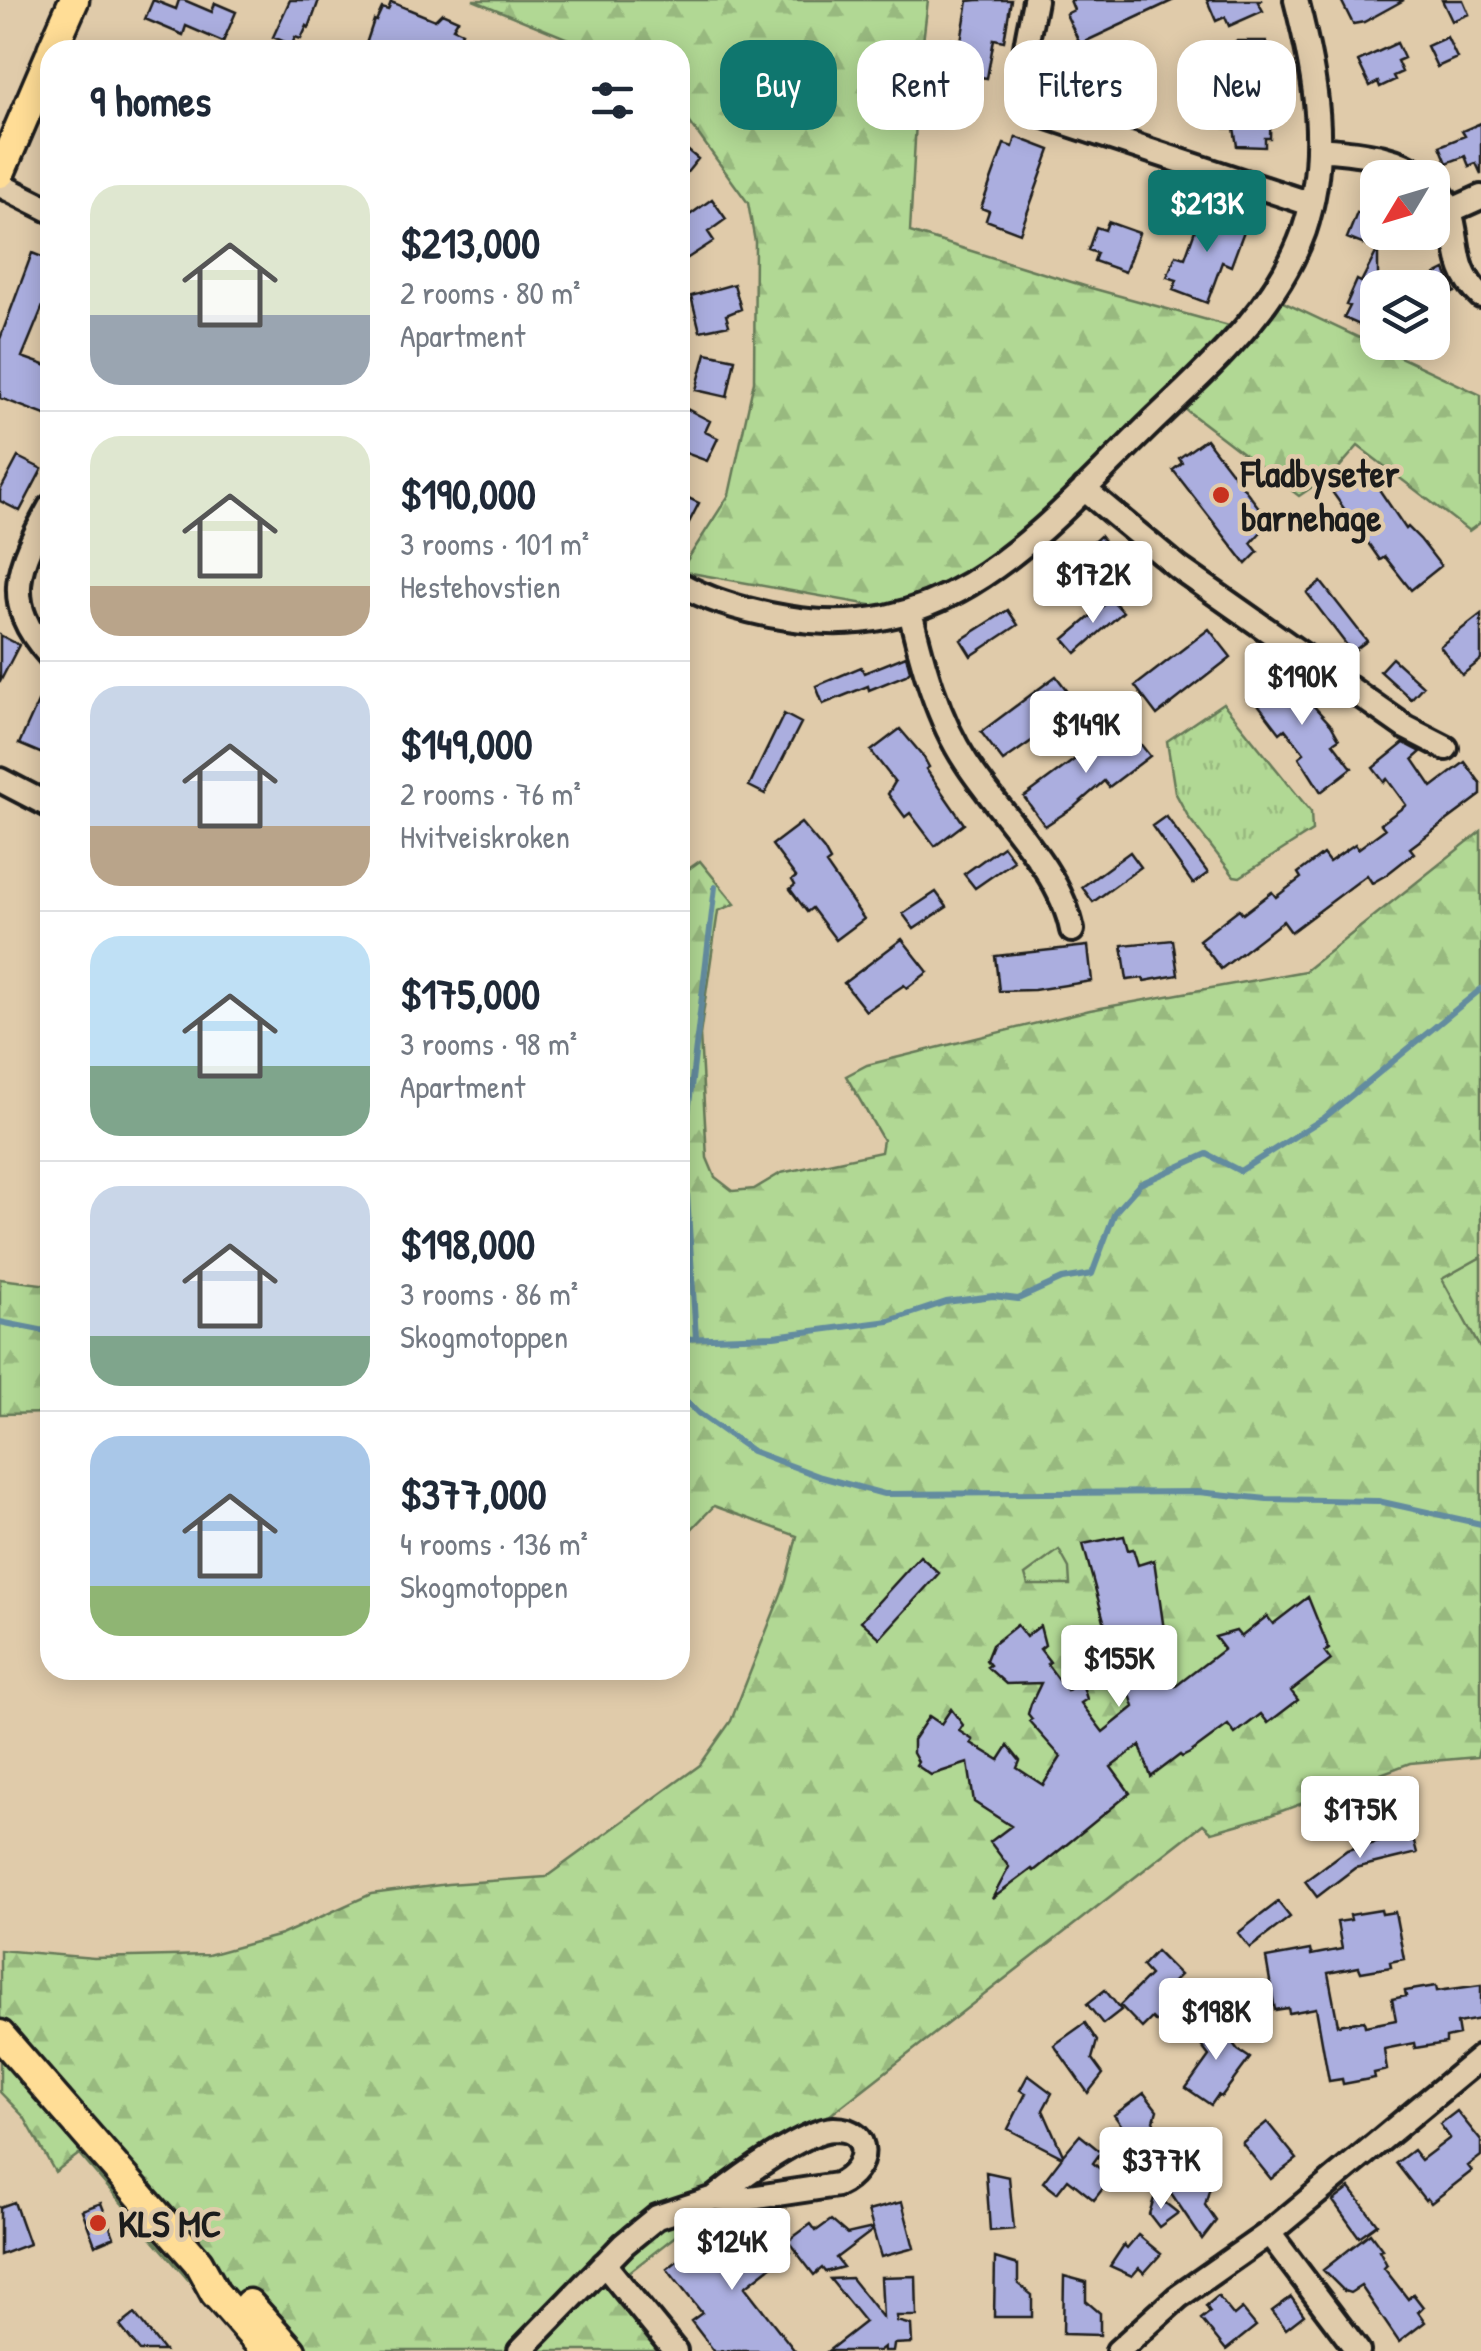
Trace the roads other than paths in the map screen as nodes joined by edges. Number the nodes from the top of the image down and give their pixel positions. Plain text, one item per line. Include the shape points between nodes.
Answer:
1 (74, 0) edge
2 (1036, 0) edge
3 (1296, 0) edge
4 (57, 40) edge
5 (40, 79) edge
6 (1320, 149) junction
7 (1391, 160) edge
8 (0, 174) edge
9 (0, 185) edge
10 (1481, 197) edge
11 (1311, 204) junction
12 (40, 205) edge
13 (1450, 207) edge
14 (1452, 210) junction
15 (1481, 296) edge
16 (1084, 489) junction
17 (40, 527) edge
18 (690, 589) edge
19 (910, 611) junction
20 (40, 643) edge
21 (1446, 748) dead end
22 (0, 780) edge
23 (40, 801) edge
24 (1072, 930) dead end
25 (0, 2035) edge
26 (1481, 2057) edge
27 (714, 2198) junction
28 (1268, 2232) junction
29 (198, 2262) junction
30 (604, 2264) junction
31 (266, 2351) edge
32 (292, 2351) edge
33 (520, 2351) edge
34 (675, 2351) edge
35 (1118, 2351) edge
36 (1358, 2351) edge

1 - 4 main road
2 - 11 street via 1024,75 1030,105 1042,115
3 - 6 street via 1315,82
5 - 8 main road
6 - 7 street
6 - 11 street
9 - 12 street
10 - 14 street
11 - 16 street via 1291,262 1263,307
13 - 14 street
14 - 15 street via 1460,266
16 - 19 street via 1003,564 973,585
16 - 21 street via 1203,585 1404,727
17 - 20 street via 21,566 17,601
18 - 19 street via 724,605 808,622
19 - 24 street via 947,729 1059,889
22 - 23 street
25 - 29 main road
26 - 28 street
27 - 27 street via 837,2185 861,2168 859,2140 848,2132 824,2131 760,2162
27 - 30 street via 657,2217
28 - 35 street via 1178,2297
28 - 36 street
29 - 31 main road via 215,2294
29 - 32 main road via 226,2280
30 - 33 street
30 - 34 street

